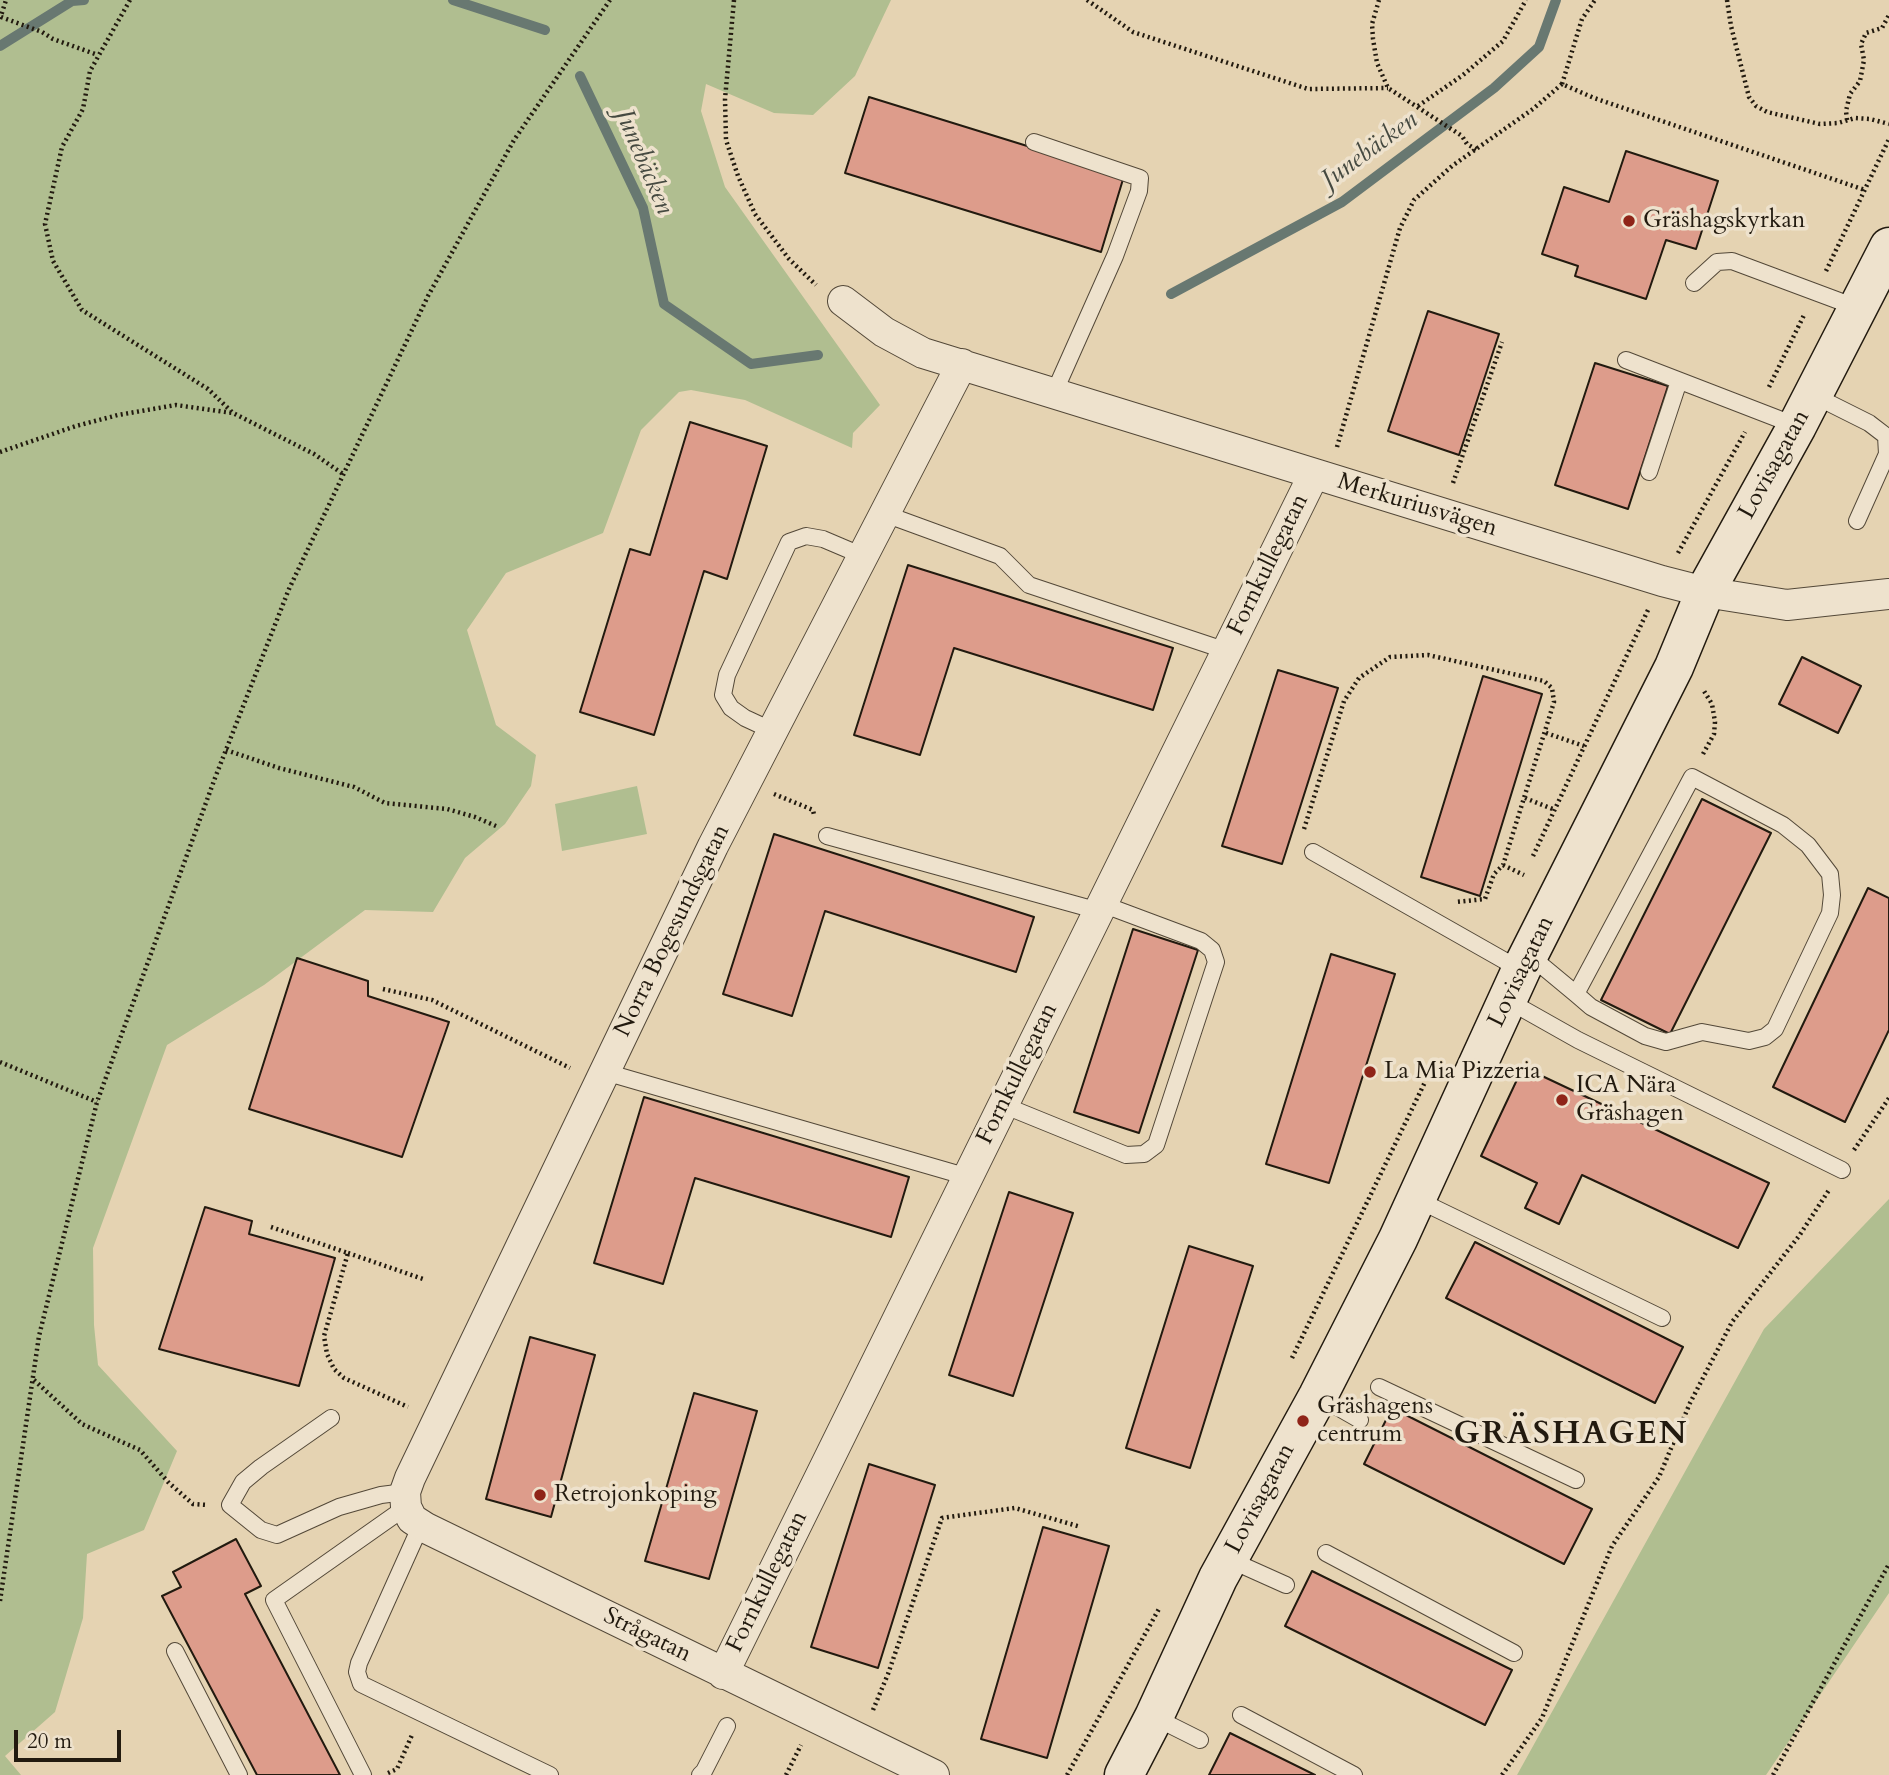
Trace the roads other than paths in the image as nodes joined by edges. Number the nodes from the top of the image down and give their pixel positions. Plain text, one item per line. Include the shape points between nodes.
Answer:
1 (1034, 142) dead end
2 (1889, 247) edge
3 (1694, 283) dead end
4 (843, 301) road end
5 (1858, 308) junction
6 (1626, 360) dead end
7 (962, 364) junction
8 (1679, 380) junction
9 (1054, 393) junction
10 (1805, 410) junction
11 (1649, 472) dead end
12 (1321, 476) junction
13 (885, 514) junction
14 (1857, 521) dead end
15 (863, 556) junction
16 (1705, 592) junction
17 (1889, 594) edge
18 (1227, 651) junction
19 (773, 731) junction
20 (827, 836) road end
21 (1312, 852) road end
22 (1100, 908) junction
23 (1519, 975) junction
24 (1576, 994) junction
25 (602, 1077) junction
26 (1003, 1105) junction
27 (1842, 1170) road end
28 (968, 1177) junction
29 (1416, 1199) junction
30 (1662, 1318) dead end
31 (1378, 1387) dead end
32 (1318, 1396) junction
33 (331, 1418) dead end
34 (1360, 1419) dead end
35 (1576, 1480) dead end
36 (411, 1508) junction
37 (1326, 1553) dead end
38 (1228, 1559) junction
39 (1286, 1585) dead end
40 (175, 1651) dead end
41 (1514, 1653) dead end
42 (723, 1674) junction
43 (1241, 1715) dead end
44 (1154, 1717) junction
45 (727, 1726) dead end
46 (1200, 1740) dead end
47 (239, 1775) edge
48 (363, 1775) edge
49 (550, 1775) edge
50 (700, 1775) edge
51 (934, 1775) edge
52 (1124, 1775) edge
53 (1353, 1775) edge

1 - 9 lane via 1140,178 1115,256
2 - 5 street, Lovisagatan
3 - 5 lane via 1717,262 1732,261
4 - 7 street, Merkuriusvägen via 884,332 923,353
5 - 10 street, Lovisagatan
6 - 8 lane
7 - 9 street, Merkuriusvägen
7 - 13 street, Norra Bogesundsgatan
8 - 10 lane
8 - 11 lane
9 - 12 street, Merkuriusvägen
10 - 14 lane via 1869,424 1886,436 1887,454
10 - 16 street, Lovisagatan
12 - 16 street, Merkuriusvägen
12 - 18 street, Fornkullegatan
13 - 15 street, Norra Bogesundsgatan
13 - 18 lane via 1000,556 1028,585
15 - 19 street, Norra Bogesundsgatan
15 - 19 lane via 823,539 806,536 789,542 727,675 723,695 731,708
16 - 17 street, Merkuriusvägen via 1787,605
16 - 23 street, Lovisagatan via 1674,667
18 - 22 street, Fornkullegatan
19 - 25 street, Norra Bogesundsgatan
20 - 22 lane
21 - 23 lane
22 - 26 street, Fornkullegatan
22 - 26 lane via 1201,941 1212,950 1216,962 1156,1144 1144,1154 1126,1155
23 - 24 lane
23 - 27 lane via 1578,1040
23 - 29 street, Lovisagatan
24 - 24 lane via 1645,1036 1666,1042 1702,1032 1749,1041 1765,1037 1775,1030 1830,913 1830,874 1808,845 1783,825 1692,776
25 - 28 lane
25 - 36 street, Norra Bogesundsgatan via 437,1420
26 - 28 street, Fornkullegatan
28 - 42 street, Fornkullegatan
29 - 30 lane
29 - 32 street, Lovisagatan
31 - 35 lane
32 - 34 lane
32 - 38 street, Lovisagatan
33 - 36 lane via 252,1474 230,1505 261,1530 277,1535 339,1507 381,1495
36 - 42 street, Strågatan
36 - 48 lane via 274,1600
36 - 49 lane via 359,1663 361,1684
37 - 41 lane
38 - 39 lane
38 - 44 street, Lovisagatan
40 - 47 lane
42 - 51 street, Strågatan
43 - 53 lane
44 - 46 lane
44 - 52 street, Lovisagatan
45 - 50 lane

